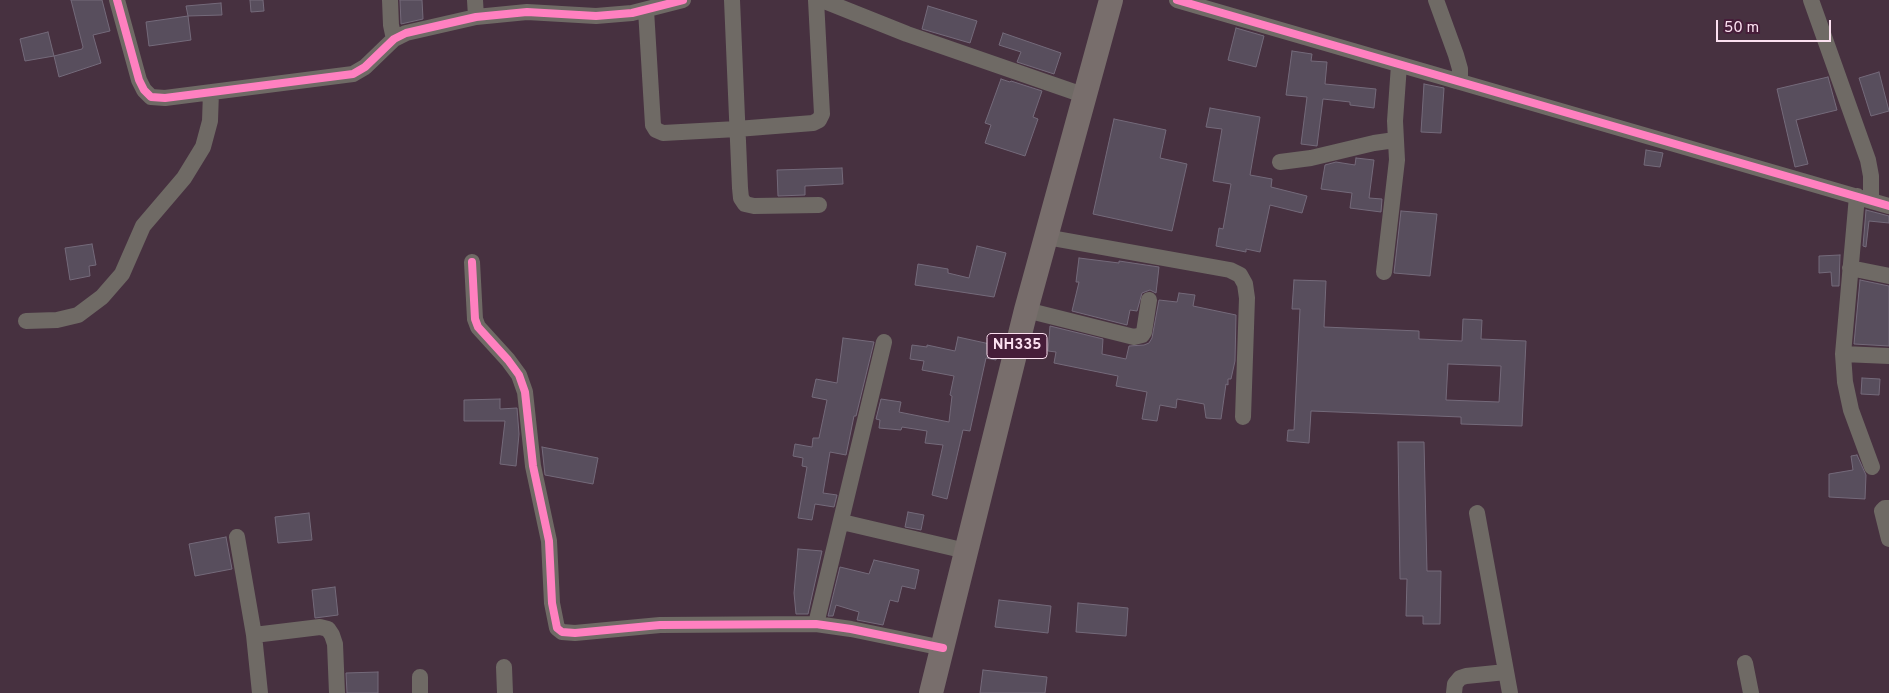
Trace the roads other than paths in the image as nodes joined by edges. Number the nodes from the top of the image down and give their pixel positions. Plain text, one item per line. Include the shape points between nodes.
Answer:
1 (117, 0) edge
2 (390, 0) edge
3 (475, 0) edge
4 (683, 0) edge
5 (732, 0) edge
6 (816, 0) edge
7 (822, 0) edge
8 (1111, 0) edge
9 (1177, 0) edge
10 (1436, 0) edge
11 (1811, 0) edge
12 (548, 7) edge
13 (646, 10) junction
14 (476, 17) junction
15 (394, 39) junction
16 (1399, 65) junction
17 (1460, 82) junction
18 (211, 92) junction
19 (1086, 96) junction
20 (737, 129) junction
21 (1396, 140) junction
22 (1280, 162) dead end
23 (1864, 198) junction
24 (819, 205) dead end
25 (1889, 206) edge
26 (1046, 236) junction
27 (472, 262) dead end
28 (1850, 268) junction
29 (1384, 272) dead end
30 (1889, 276) edge
31 (1149, 300) dead end
32 (1026, 310) junction
33 (26, 321) dead end
34 (884, 342) dead end
35 (1843, 354) junction
36 (1889, 356) edge
37 (1243, 417) dead end
38 (1872, 467) dead end
39 (1889, 508) edge
40 (1477, 513) dead end
41 (842, 522) junction
42 (237, 537) dead end
43 (1889, 540) edge
44 (966, 551) junction
45 (816, 624) junction
46 (254, 635) junction
47 (943, 648) junction
48 (1745, 663) dead end
49 (504, 667) dead end
50 (1506, 672) junction
51 (260, 693) edge
52 (337, 693) edge
53 (504, 693) edge
54 (931, 693) edge
55 (1454, 693) edge
56 (1510, 693) edge
57 (1751, 693) edge

1 - 18 street via 144,90 151,96 165,98
2 - 15 street
3 - 14 street
4 - 13 street
5 - 20 street
6 - 20 street via 822,114 819,120
7 - 19 street via 907,34
8 - 19 highway, NH335
9 - 16 street
10 - 17 street via 1456,55
11 - 23 street via 1868,160 1871,176
12 - 13 street via 596,16
12 - 14 street
13 - 20 street via 656,130
14 - 15 street via 406,33
15 - 18 street via 353,74
16 - 17 street
16 - 21 street
17 - 23 street
18 - 33 street via 210,121 203,147 184,178 143,226 122,274 102,297 78,315 57,320
19 - 26 highway, NH335
20 - 24 street via 741,198 745,204
21 - 22 street
21 - 29 street via 1397,160
23 - 25 street
23 - 28 street
26 - 32 highway, NH335
26 - 37 street via 1230,270 1240,275 1247,298
27 - 45 street via 478,327 519,375 525,392 533,466 549,541 552,602 557,628 562,632 575,633 660,625
28 - 30 street
28 - 35 street
31 - 32 street via 1144,332 1134,337
32 - 44 highway, NH335
34 - 41 street
35 - 36 street
35 - 38 street via 1850,410
39 - 43 street via 1882,511
40 - 50 street
41 - 44 street
41 - 45 street
42 - 46 street
44 - 47 highway, NH335
45 - 47 street
46 - 51 street
46 - 52 street via 320,627 328,629 335,644
47 - 54 highway, NH335
48 - 57 street
49 - 53 street
50 - 55 street via 1460,678
50 - 56 street

